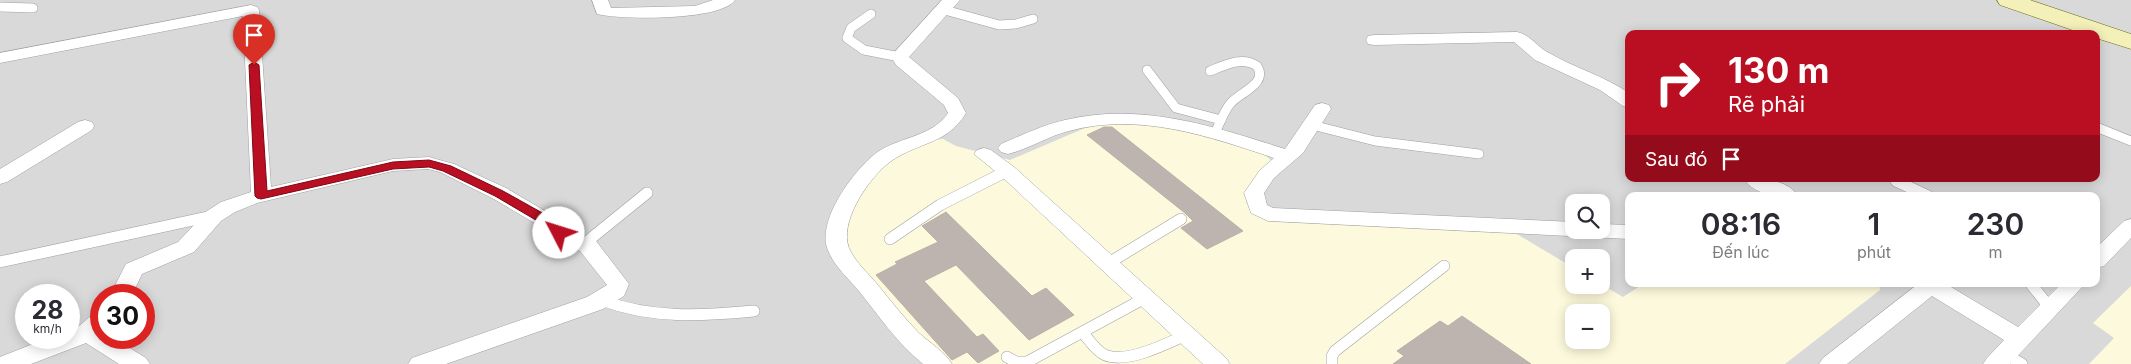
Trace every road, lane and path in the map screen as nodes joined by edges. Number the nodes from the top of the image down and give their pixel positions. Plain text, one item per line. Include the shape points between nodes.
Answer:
1 (600, 0) edge
2 (727, 0) edge
3 (2008, 0) edge
4 (946, 4) edge
5 (0, 7) edge
6 (33, 8) dead end
7 (870, 14) dead end
8 (1033, 18) dead end
9 (2096, 30) edge
10 (2100, 31) edge
11 (1374, 40) dead end
12 (2131, 42) edge
13 (0, 58) edge
14 (900, 58) junction
15 (1147, 70) dead end
16 (1210, 71) dead end
17 (1625, 99) edge
18 (1317, 117) joint
19 (85, 126) dead end
20 (1218, 126) junction
21 (2100, 129) edge
22 (2131, 141) edge
23 (1008, 148) dead end
24 (984, 154) dead end
25 (1478, 154) dead end
26 (1287, 156) junction
27 (1007, 172) junction
28 (0, 178) edge
29 (1763, 182) edge
30 (1898, 182) edge
31 (1781, 188) edge
32 (1919, 192) edge
33 (648, 193) dead end
34 (261, 196) junction
35 (214, 216) junction
36 (1181, 219) dead end
37 (2131, 226) edge
38 (1565, 230) edge
39 (1610, 231) edge
40 (1625, 232) edge
41 (890, 239) dead end
42 (584, 244) junction
43 (2100, 257) edge
44 (0, 262) edge
45 (1106, 264) junction
46 (1444, 266) dead end
47 (126, 284) edge
48 (1926, 287) edge
49 (1933, 287) edge
50 (2033, 287) edge
51 (2071, 287) edge
52 (1145, 298) junction
53 (601, 300) junction
54 (2050, 308) junction
55 (754, 311) dead end
56 (90, 328) edge
57 (1083, 333) junction
58 (1186, 335) junction
59 (121, 349) edge
60 (2011, 355) edge
61 (1007, 356) dead end
62 (8, 364) edge
63 (138, 364) edge
64 (420, 364) edge
65 (940, 364) edge
66 (1218, 364) edge
67 (1332, 364) edge
68 (1831, 364) edge

1 - 2 street via 603,11 611,12 695,11
3 - 9 main road
4 - 8 lane via 1000,25
4 - 14 street
5 - 6 lane
7 - 14 lane via 851,28 847,38 865,50
10 - 12 main road
11 - 17 street via 1517,37 1541,56 1606,86
13 - 34 street via 251,10
14 - 65 street via 952,102 957,113 955,119 946,127 888,154 868,172 840,216 837,244 846,262 902,329
15 - 20 lane via 1176,108
16 - 20 lane via 1246,61 1259,68 1258,81 1232,101
18 - 25 lane via 1376,141
18 - 26 street via 1296,149
19 - 28 street
20 - 23 street via 1110,118 1067,125
20 - 26 street
21 - 22 lane
24 - 27 street
26 - 38 street via 1254,193 1258,208 1268,214
27 - 41 lane via 940,205
27 - 45 street
29 - 31 street
30 - 32 lane
33 - 42 lane
34 - 35 street via 228,206
34 - 42 street via 393,166 437,164 499,193 550,223 564,237
35 - 44 lane
35 - 47 street via 186,247 134,269
36 - 45 lane
37 - 43 street
39 - 40 street
42 - 53 street via 618,284 616,290
45 - 52 street
46 - 67 lane via 1335,351
48 - 68 street
49 - 60 street
50 - 54 lane
51 - 54 street
52 - 57 lane
52 - 58 street
53 - 55 lane via 638,313 671,316
53 - 64 street
54 - 60 street
56 - 62 street
57 - 58 lane via 1105,355 1120,360 1132,359
57 - 61 lane via 1027,362 1016,362
58 - 66 street
59 - 63 street

